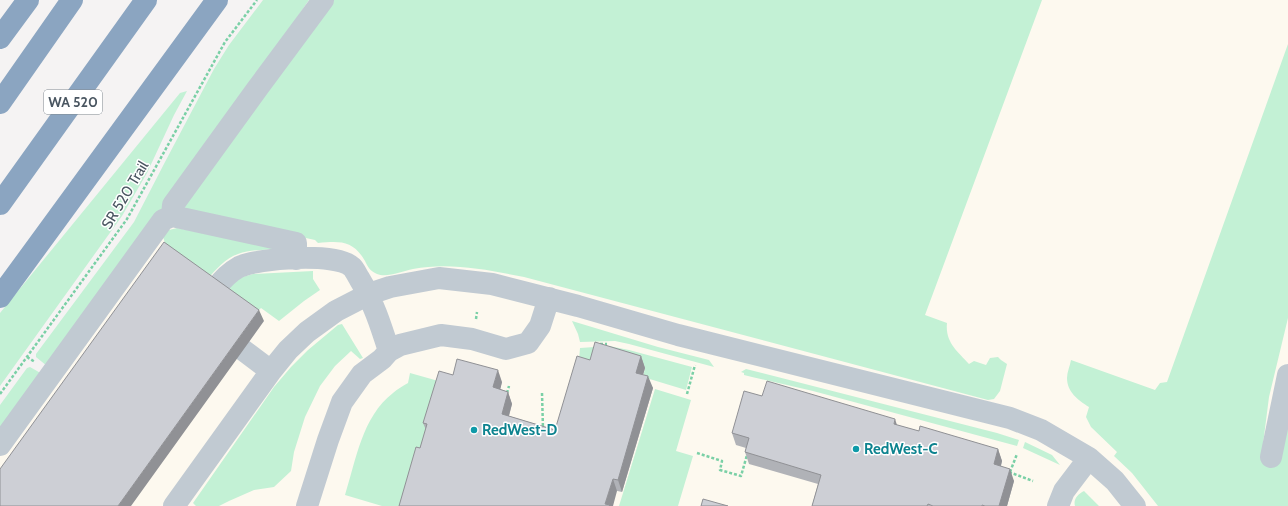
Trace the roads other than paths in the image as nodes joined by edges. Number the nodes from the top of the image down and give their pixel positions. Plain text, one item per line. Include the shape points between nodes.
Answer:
1 (14, 0) edge
2 (28, 0) edge
3 (72, 0) edge
4 (146, 0) edge
5 (216, 0) edge
6 (323, 0) edge
7 (0, 23) edge
8 (0, 38) edge
9 (0, 103) edge
10 (0, 204) edge
11 (172, 216) junction
12 (296, 259) junction
13 (216, 288) edge
14 (369, 294) junction
15 (0, 297) edge
16 (549, 298) junction
17 (243, 350) dead end
18 (389, 351) junction
19 (271, 371) junction
20 (1288, 375) edge
21 (0, 445) edge
22 (1271, 457) dead end
23 (1089, 458) junction
24 (174, 506) edge
25 (307, 506) edge
26 (1058, 506) edge
27 (1136, 506) edge

1 - 7 highway
2 - 8 highway
3 - 9 highway
4 - 10 highway, WA 520
5 - 15 highway
6 - 11 lane via 173,205
11 - 12 lane via 296,244
11 - 21 lane via 163,220
12 - 13 lane via 272,259 239,267
12 - 14 lane via 335,259 352,267
14 - 16 lane via 390,287 439,278 492,284
14 - 18 lane
14 - 19 lane via 329,316 307,332
16 - 18 lane via 531,349 506,349 472,339 441,335 400,345
16 - 23 lane via 678,335 1010,418 1041,430
17 - 19 lane
18 - 25 lane via 362,374 342,402
19 - 24 lane
20 - 22 lane
23 - 26 lane via 1064,491
23 - 27 lane via 1115,481

